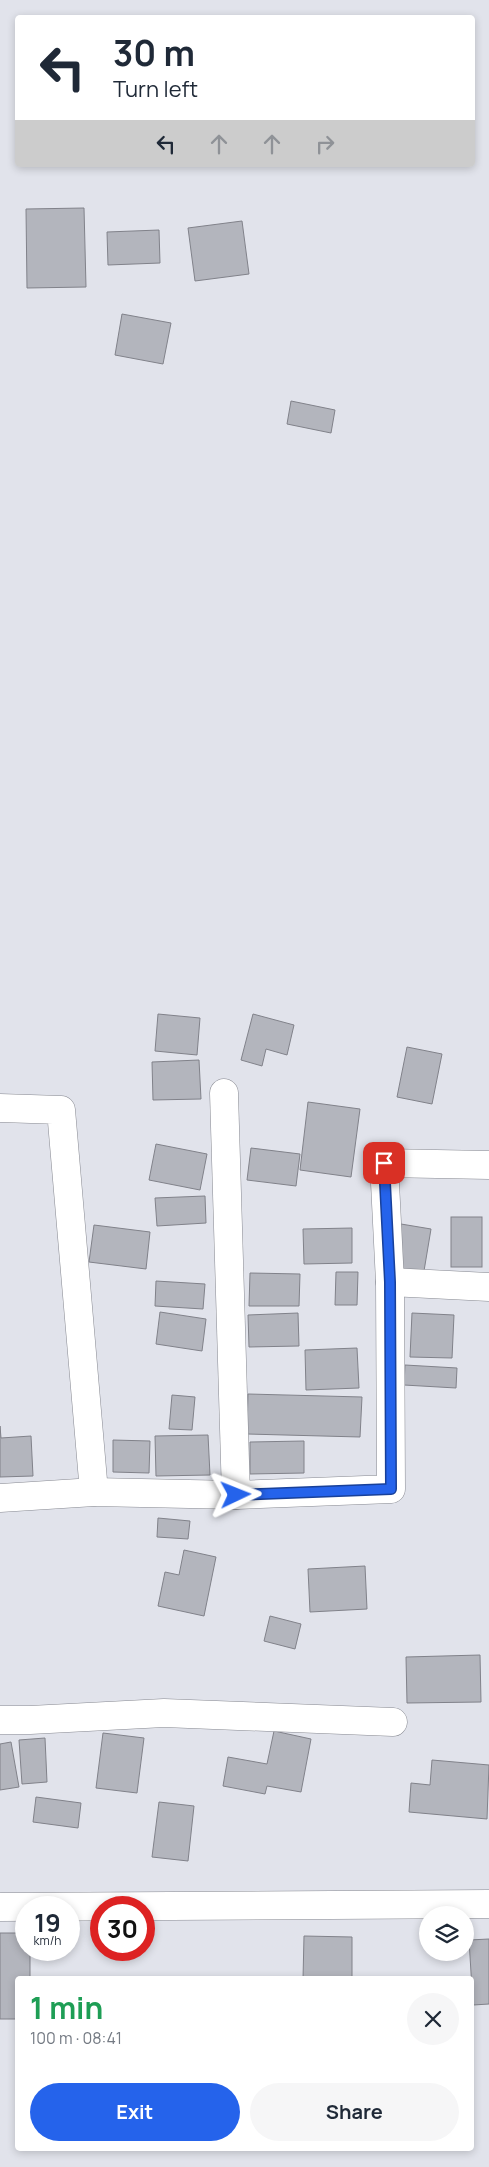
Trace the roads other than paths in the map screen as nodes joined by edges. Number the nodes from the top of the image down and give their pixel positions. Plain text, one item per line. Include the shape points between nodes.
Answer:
1 (224, 1093) dead end
2 (0, 1108) edge
3 (489, 1165) edge
4 (390, 1282) junction
5 (489, 1287) edge
6 (94, 1492) junction
7 (236, 1495) junction
8 (0, 1498) edge
9 (0, 1720) edge
10 (392, 1722) dead end
11 (489, 1904) edge
12 (0, 1907) edge

1 - 7 street
2 - 6 street via 61,1110
3 - 4 street via 384,1163
4 - 5 street
4 - 7 street via 391,1489
6 - 7 street
6 - 8 street
9 - 10 street via 164,1713
11 - 12 street

